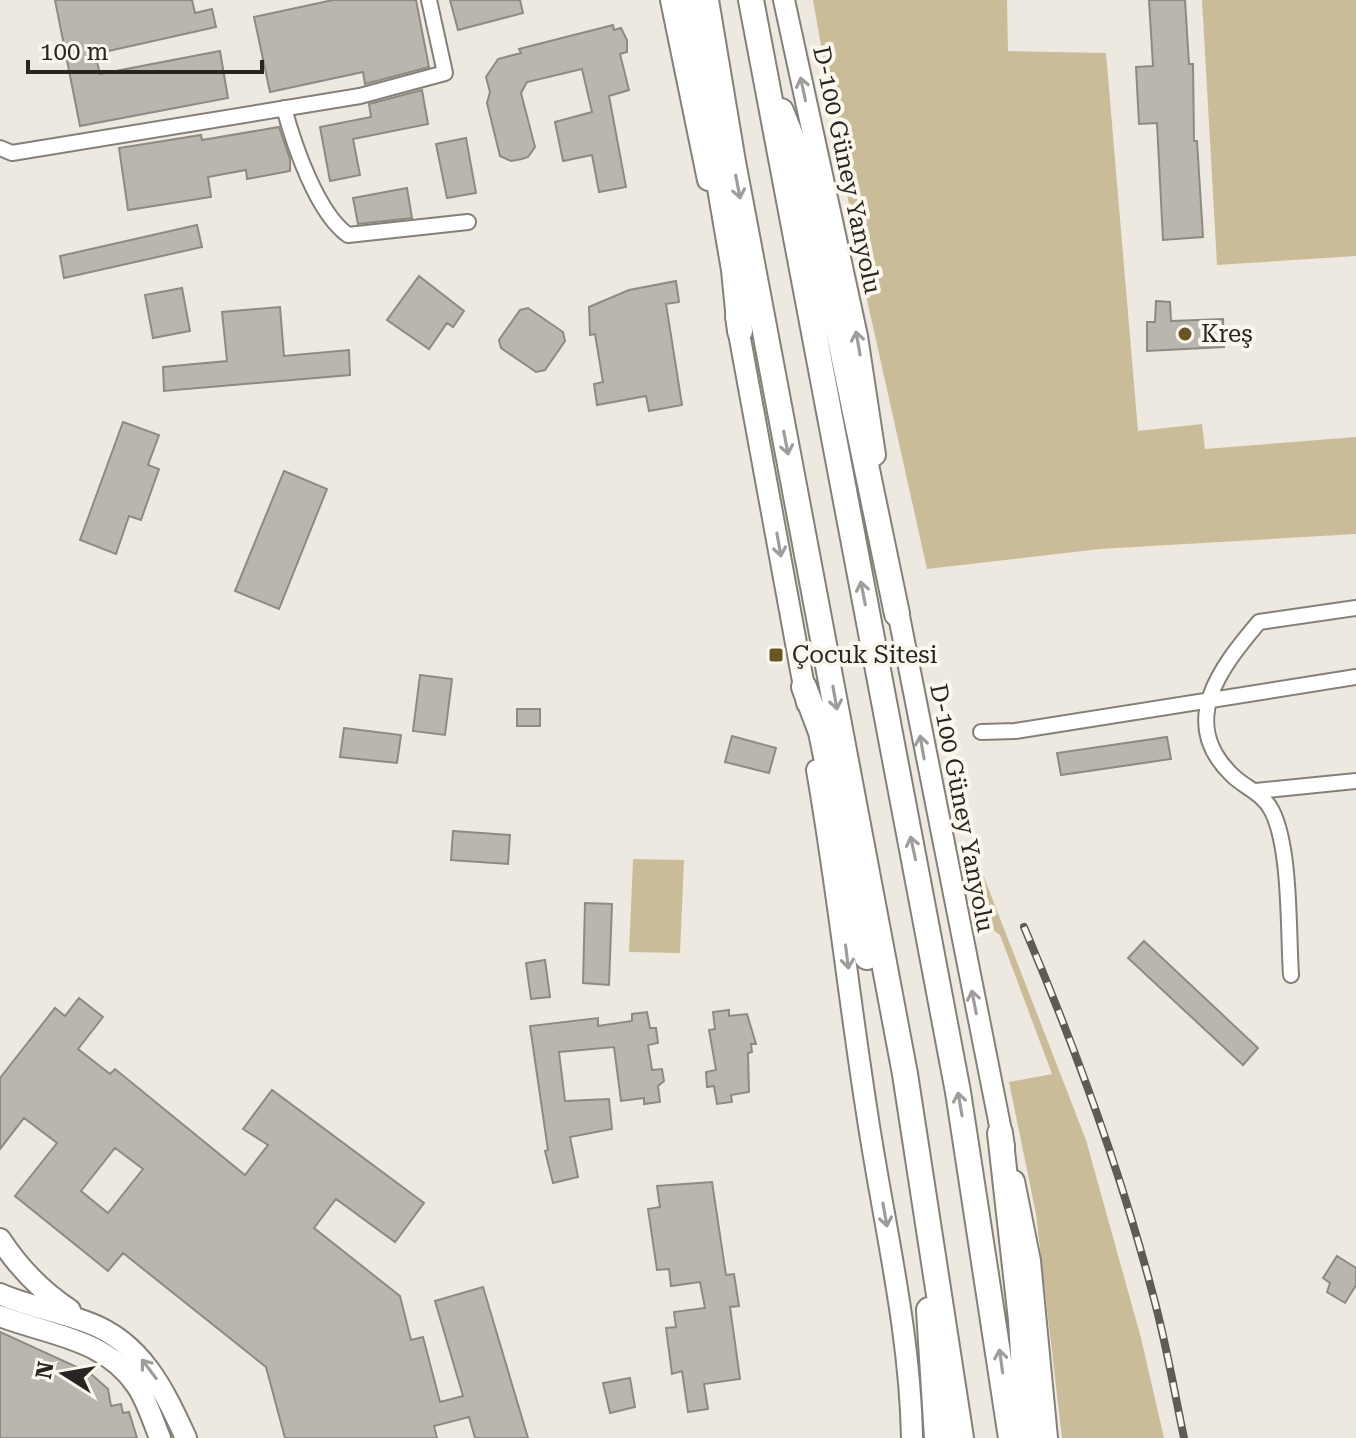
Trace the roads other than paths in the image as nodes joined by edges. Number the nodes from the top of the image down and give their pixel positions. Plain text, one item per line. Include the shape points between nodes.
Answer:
1 (429, 0) edge
2 (671, 0) edge
3 (688, 0) edge
4 (706, 0) edge
5 (751, 0) edge
6 (784, 0) edge
7 (768, 89) junction
8 (284, 108) junction
9 (0, 148) edge
10 (468, 222) dead end
11 (740, 331) junction
12 (1356, 608) edge
13 (897, 614) junction
14 (1356, 677) edge
15 (804, 687) junction
16 (1207, 702) junction
17 (981, 732) dead end
18 (1356, 781) edge
19 (1256, 791) junction
20 (1291, 975) dead end
21 (905, 1074) junction
22 (1000, 1133) junction
23 (924, 1184) junction
24 (0, 1239) edge
25 (0, 1294) edge
26 (0, 1316) edge
27 (90, 1323) junction
28 (160, 1438) edge
29 (186, 1438) edge
30 (912, 1438) edge
31 (937, 1438) edge
32 (961, 1438) edge
33 (1011, 1438) edge
34 (1028, 1438) edge
35 (1047, 1438) edge

1 - 8 street via 445,73 360,96
2 - 11 main road
3 - 11 highway
4 -> 21 highway
5 - 7 highway
13 -> 6 main road, D-100 Güney Yanyolu via 857,336
7 - 13 highway via 792,132 805,171
33 -> 7 highway via 958,1092
8 - 9 street via 12,153
8 - 10 street via 295,147 335,226 348,235
11 -> 15 main road
12 - 16 street via 1259,622 1223,665
22 -> 13 main road, D-100 Güney Yanyolu
14 - 16 street
15 - 21 highway via 821,732 875,996
15 -> 30 main road via 905,1332
16 - 17 street
16 - 19 street via 1212,753
18 - 19 street
19 - 20 street via 1272,810 1281,840
21 - 23 highway
22 - 34 highway
22 - 35 main road, D-100 Güney Yanyolu via 1030,1261
23 - 31 highway
23 - 32 highway
24 - 27 main road via 46,1295
25 - 27 main road
26 - 28 main road via 67,1335 103,1353 138,1386
29 -> 27 main road via 146,1365 121,1340

